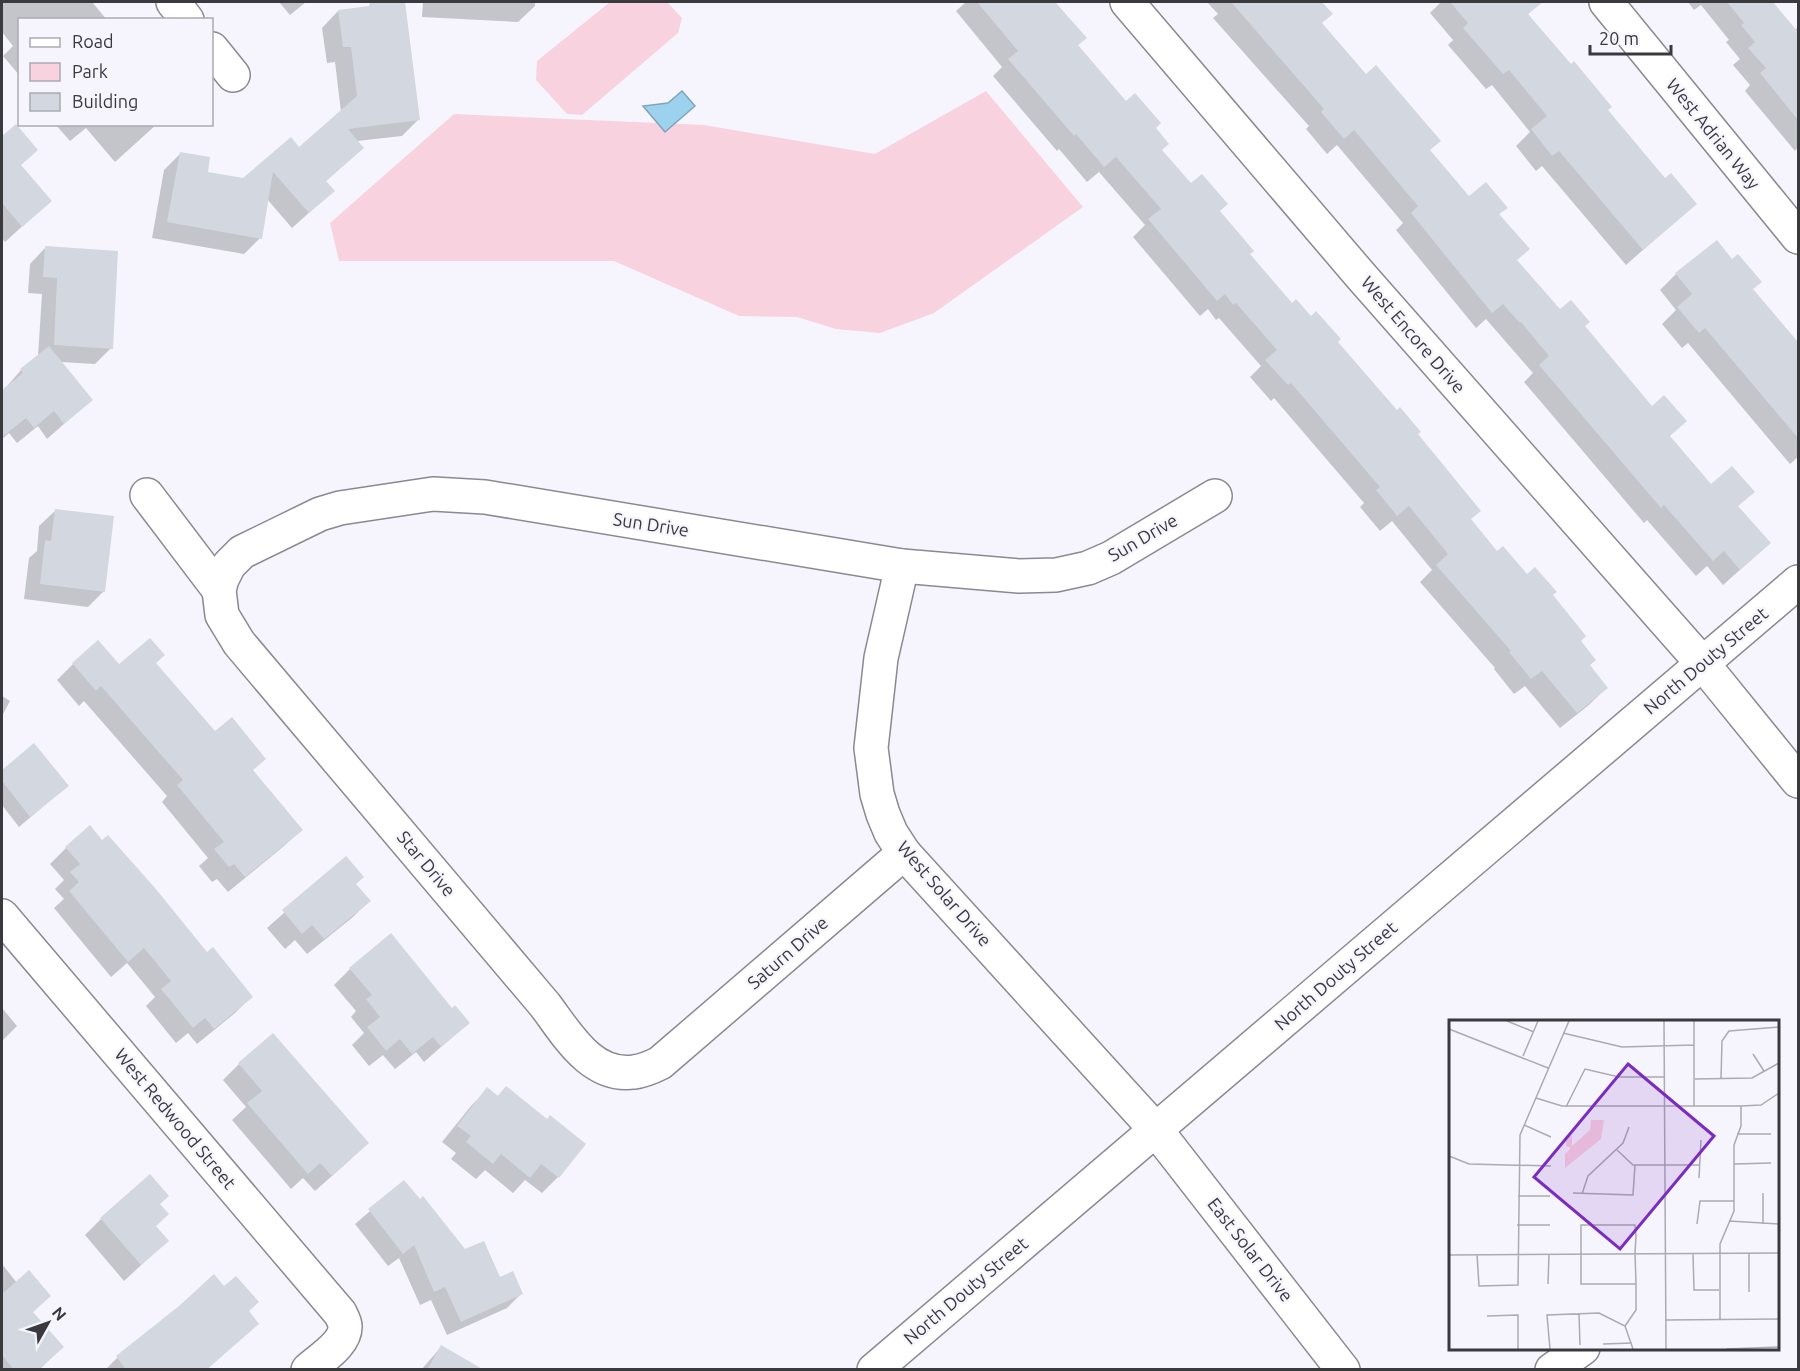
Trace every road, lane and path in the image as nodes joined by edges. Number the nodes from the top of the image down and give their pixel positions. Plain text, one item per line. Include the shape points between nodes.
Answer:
1 (173, 2) edge
2 (1127, 2) edge
3 (1606, 2) edge
4 (186, 18) edge
5 (213, 50) edge
6 (233, 75) dead end
7 (1798, 237) edge
8 (147, 495) dead end
9 (1215, 496) dead end
10 (902, 566) junction
11 (1798, 582) edge
12 (219, 590) junction
13 (1703, 664) junction
14 (1798, 781) edge
15 (904, 853) junction
16 (2, 916) edge
17 (672, 1053) joint
18 (1156, 1130) junction
19 (1580, 1350) edge
20 (308, 1370) edge
21 (874, 1370) edge
22 (1343, 1370) edge
23 (1552, 1370) edge

1 - 4 street
2 - 13 street, West Encore Drive via 1361,276
3 - 7 street, West Adrian Way
5 - 6 street
8 - 12 street
9 - 10 street, Sun Drive via 1088,568 1056,575 1019,576
10 - 12 street, Sun Drive via 485,497 433,494 321,514 242,552 229,565
10 - 15 street, West Solar Drive via 881,658 872,748 883,814
11 - 13 street, North Douty Street
12 - 17 street, Star Drive via 222,615 239,643 587,1058 606,1069 630,1073 660,1063
13 - 14 street, West Encore Drive
13 - 18 street, North Douty Street
15 - 17 street, Saturn Drive
15 - 18 street, West Solar Drive
16 - 20 street, West Redwood Street via 340,1313 346,1324 344,1333
18 - 21 street, North Douty Street
18 - 22 street, East Solar Drive
19 - 23 street

